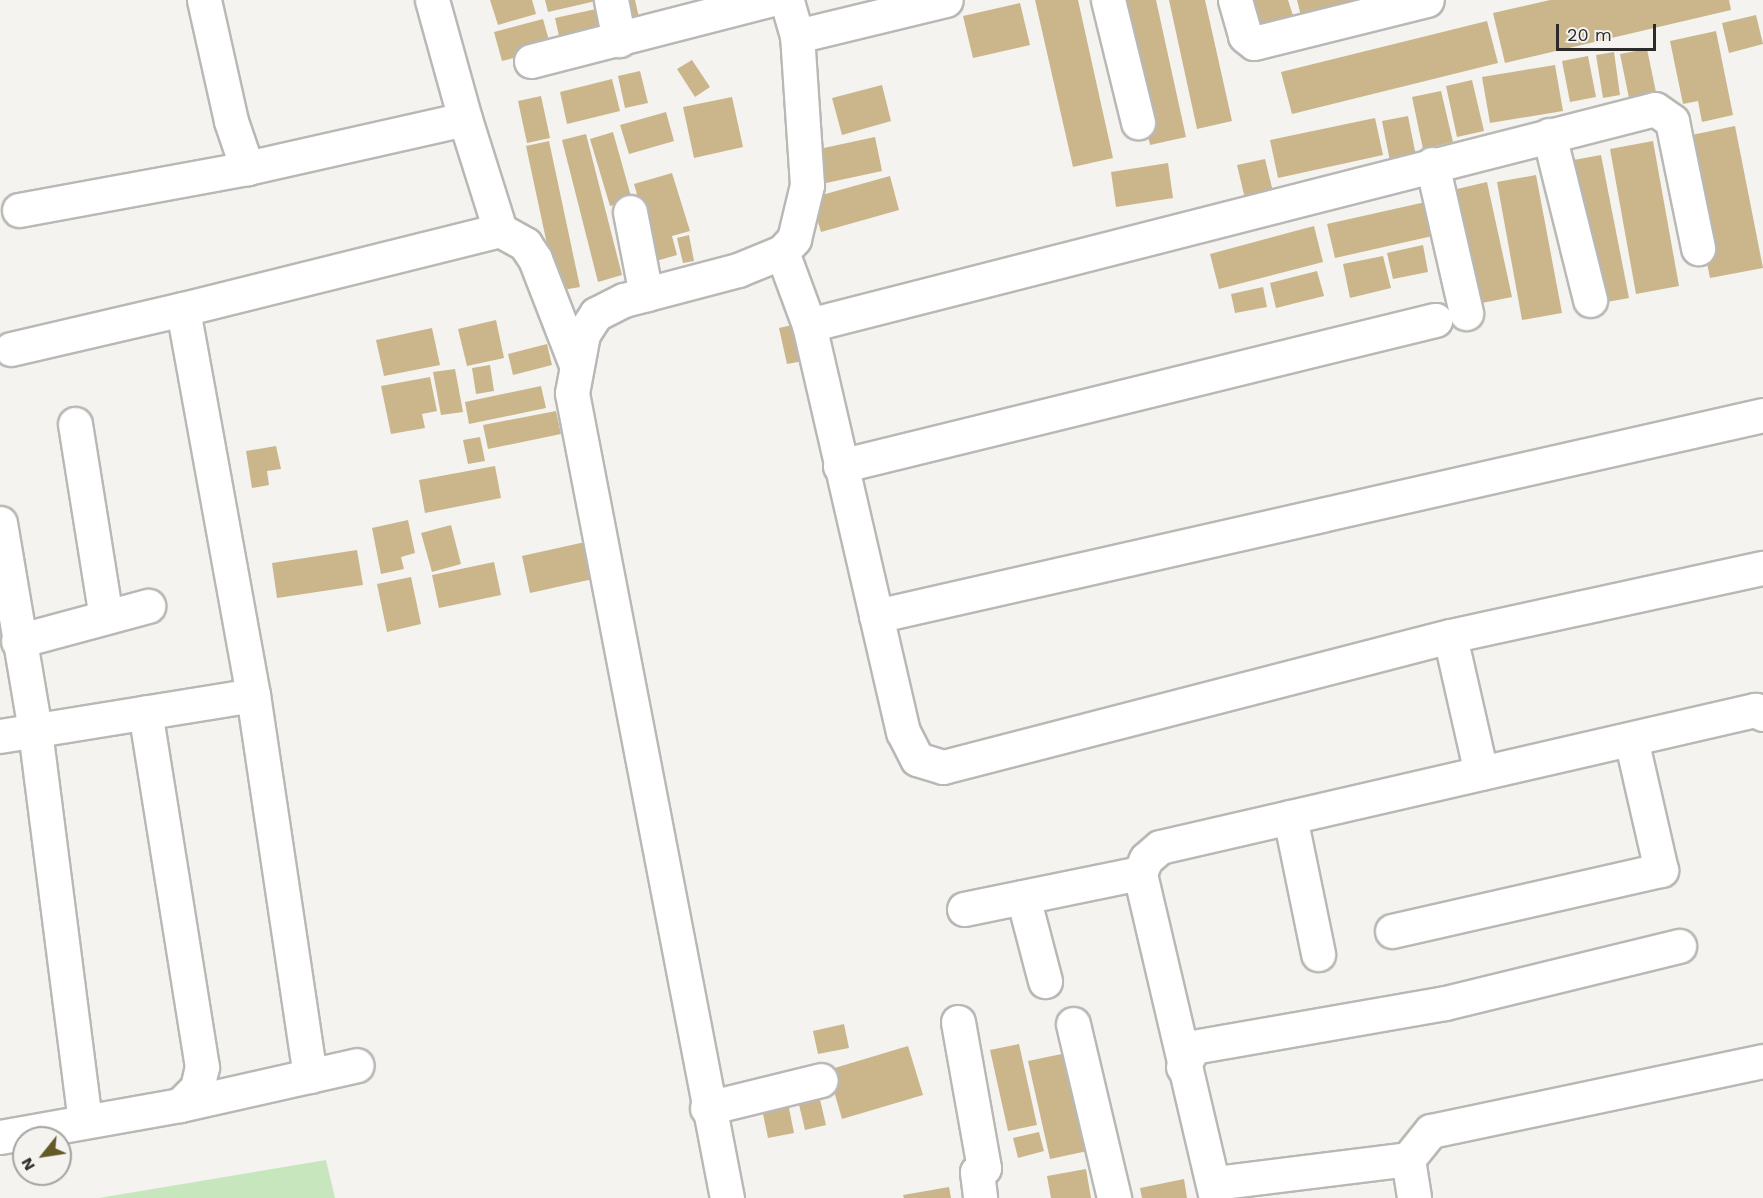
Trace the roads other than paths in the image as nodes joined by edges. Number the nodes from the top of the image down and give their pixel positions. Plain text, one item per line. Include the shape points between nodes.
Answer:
1 (204, 0) edge
2 (432, 0) edge
3 (611, 0) edge
4 (768, 0) edge
5 (787, 0) edge
6 (946, 0) edge
7 (1108, 0) edge
8 (1235, 0) edge
9 (1427, 0) edge
10 (797, 36) junction
11 (619, 40) junction
12 (531, 61) dead end
13 (465, 118) junction
14 (1138, 122) dead end
15 (1549, 135) junction
16 (1432, 164) junction
17 (248, 168) junction
18 (19, 210) dead end
19 (630, 212) dead end
20 (500, 230) junction
21 (1698, 248) dead end
22 (782, 252) junction
23 (646, 294) junction
24 (1590, 300) dead end
25 (183, 309) junction
26 (1466, 313) dead end
27 (1435, 320) dead end
28 (809, 326) junction
29 (11, 349) dead end
30 (575, 362) junction
31 (1763, 414) edge
32 (75, 424) dead end
33 (840, 466) junction
34 (0, 523) edge
35 (1763, 568) edge
36 (148, 606) dead end
37 (876, 616) junction
38 (106, 617) junction
39 (1450, 636) junction
40 (18, 641) junction
41 (253, 695) junction
42 (146, 713) junction
43 (1763, 714) edge
44 (35, 731) junction
45 (0, 736) edge
46 (1631, 739) junction
47 (1481, 773) junction
48 (1290, 817) junction
49 (1140, 873) junction
50 (1023, 897) junction
51 (964, 909) dead end
52 (1392, 931) dead end
53 (1679, 946) dead end
54 (1318, 954) dead end
55 (1045, 981) dead end
56 (958, 1022) dead end
57 (1073, 1024) dead end
58 (1763, 1061) edge
59 (357, 1065) dead end
60 (1183, 1067) junction
61 (310, 1076) junction
62 (821, 1080) dead end
63 (180, 1105) junction
64 (706, 1108) junction
65 (85, 1121) junction
66 (0, 1137) edge
67 (1408, 1159) junction
68 (1216, 1190) edge
69 (727, 1198) edge
70 (980, 1198) edge
71 (1114, 1198) edge
72 (1414, 1198) edge

1 - 17 street via 231,121
2 - 13 street
3 - 11 street
4 - 11 street
5 - 10 street
6 - 10 street
7 - 14 street
8 - 9 street via 1245,36 1254,43
10 - 22 street via 807,184 794,238
11 - 12 street
13 - 17 street
13 - 20 street
15 - 16 street
15 - 21 street via 1655,109 1663,112 1672,121
15 - 24 street
16 - 26 street
16 - 28 street
17 - 18 street
19 - 23 street
20 - 25 street
20 - 30 street via 525,244 535,259
22 - 23 street via 738,270
22 - 28 street
23 - 30 street via 596,314 583,334
25 - 29 street
25 - 41 street
27 - 33 street
28 - 33 street
30 - 64 street via 572,393
31 - 37 street
32 - 38 street
33 - 37 street
34 - 40 street
35 - 39 street
36 - 38 street
37 - 39 street via 903,732 917,759 943,767
38 - 40 street
39 - 47 street
40 - 44 street
41 - 42 street
41 - 61 street
42 - 44 street
42 - 63 street via 202,1067 197,1088
43 - 46 street via 1755,710
44 - 45 street
44 - 65 street
46 - 47 street
46 - 52 street via 1661,870
47 - 48 street
48 - 49 street via 1160,846 1146,858
48 - 54 street
49 - 50 street
49 - 60 street
50 - 51 street
50 - 55 street
53 - 60 street via 1445,1003 1193,1047
56 - 70 street via 984,1168 977,1172
57 - 71 street
58 - 67 street via 1431,1131
59 - 61 street
60 - 68 street
61 - 63 street
62 - 64 street
63 - 65 street
64 - 69 street
65 - 66 street
67 - 68 street
67 - 72 street

